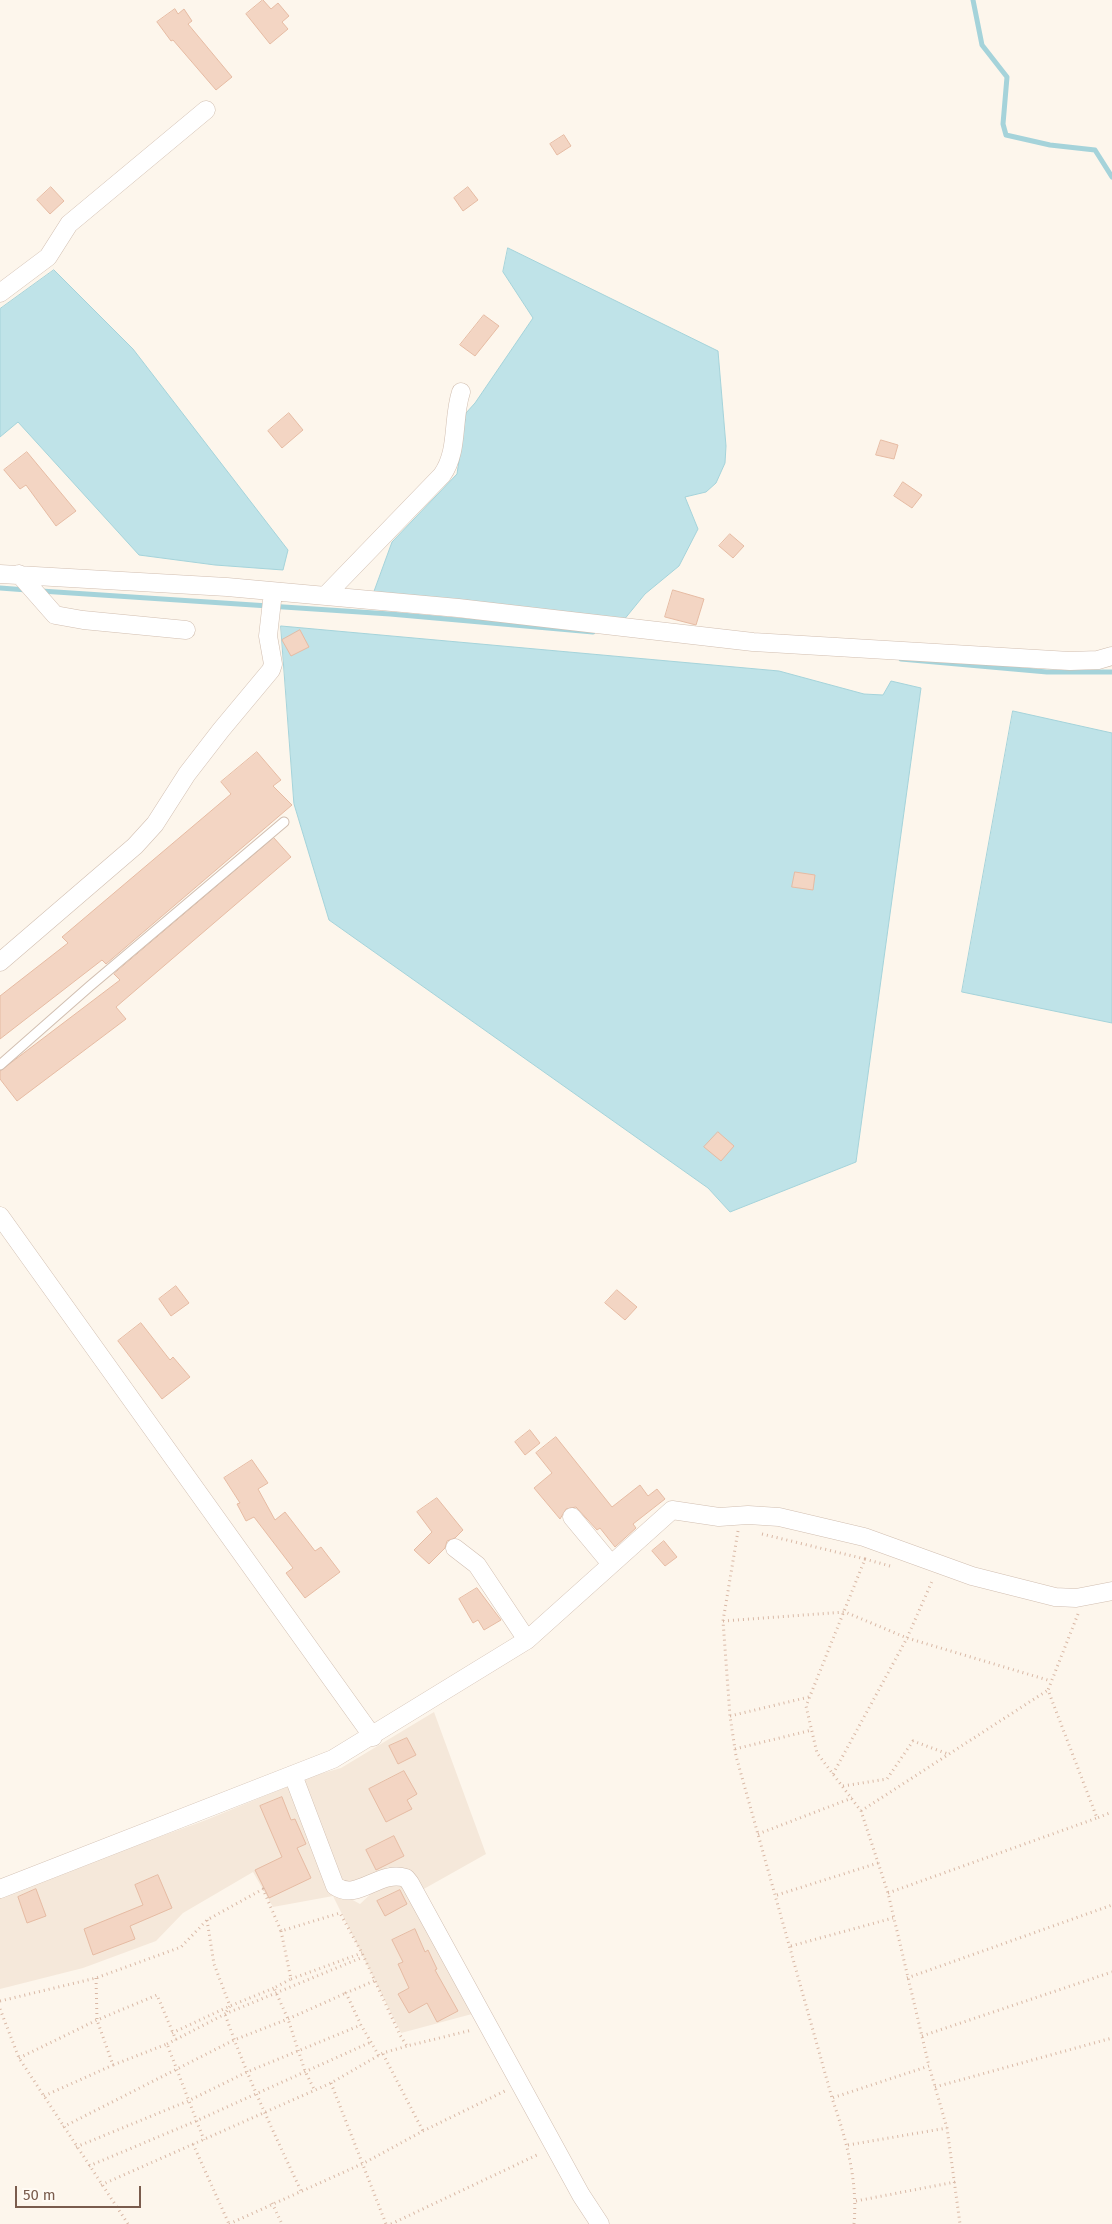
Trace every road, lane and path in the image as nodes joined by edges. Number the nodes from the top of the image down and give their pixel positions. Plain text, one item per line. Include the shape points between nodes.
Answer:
1 (206, 110) dead end
2 (0, 293) edge
3 (460, 392) dead end
4 (0, 574) edge
5 (25, 580) junction
6 (325, 596) junction
7 (272, 602) junction
8 (186, 630) dead end
9 (1112, 656) edge
10 (284, 822) dead end
11 (0, 962) edge
12 (0, 1065) edge
13 (0, 1216) edge
14 (572, 1517) dead end
15 (748, 1531) dead end
16 (756, 1533) dead end
17 (455, 1548) dead end
18 (865, 1559) junction
19 (611, 1564) junction
20 (899, 1569) dead end
21 (925, 1576) dead end
22 (933, 1578) junction
23 (942, 1581) dead end
24 (1112, 1591) edge
25 (1069, 1611) dead end
26 (845, 1612) junction
27 (723, 1621) junction
28 (907, 1638) junction
29 (527, 1640) junction
30 (1051, 1681) junction
31 (1048, 1690) junction
32 (810, 1697) junction
33 (730, 1716) junction
34 (812, 1730) junction
35 (373, 1737) junction
36 (735, 1749) junction
37 (948, 1754) junction
38 (293, 1774) junction
39 (833, 1774) junction
40 (843, 1786) junction
41 (852, 1798) junction
42 (861, 1810) junction
43 (1112, 1812) edge
44 (1098, 1818) junction
45 (758, 1834) junction
46 (878, 1863) junction
47 (0, 1890) edge
48 (888, 1893) junction
49 (777, 1895) junction
50 (1112, 1905) edge
51 (893, 1918) junction
52 (207, 1920) junction
53 (281, 1931) junction
54 (791, 1946) junction
55 (363, 1955) junction
56 (1112, 1972) edge
57 (96, 1978) junction
58 (907, 1978) junction
59 (292, 1979) junction
60 (374, 1982) junction
61 (274, 1988) junction
62 (346, 1993) junction
63 (276, 1994) junction
64 (0, 2001) edge
65 (230, 2006) junction
66 (0, 2009) edge
67 (225, 2014) junction
68 (288, 2019) junction
69 (97, 2020) junction
70 (360, 2025) junction
71 (475, 2029) dead end
72 (172, 2033) junction
73 (922, 2036) junction
74 (1112, 2038) edge
75 (176, 2040) junction
76 (234, 2040) junction
77 (371, 2042) junction
78 (167, 2044) junction
79 (407, 2046) junction
80 (300, 2052) junction
81 (381, 2055) junction
82 (18, 2058) junction
83 (113, 2064) junction
84 (929, 2066) junction
85 (178, 2068) junction
86 (305, 2071) junction
87 (247, 2072) junction
88 (505, 2080) dead end
89 (331, 2083) junction
90 (935, 2087) junction
91 (315, 2091) junction
92 (256, 2093) junction
93 (44, 2096) junction
94 (832, 2098) junction
95 (188, 2101) junction
96 (264, 2114) junction
97 (196, 2121) junction
98 (64, 2126) junction
99 (947, 2128) junction
100 (423, 2131) junction
101 (204, 2140) junction
102 (193, 2144) junction
103 (538, 2145) dead end
104 (848, 2145) junction
105 (76, 2147) junction
106 (364, 2163) junction
107 (89, 2166) junction
108 (955, 2182) junction
109 (101, 2185) junction
110 (301, 2191) junction
111 (856, 2201) junction
112 (272, 2204) junction
113 (128, 2224) edge
114 (229, 2224) edge
115 (282, 2224) edge
116 (386, 2224) edge
117 (391, 2224) edge
118 (600, 2224) edge
119 (854, 2224) edge
120 (960, 2224) edge

1 - 2 street via 69,224 48,257
3 - 6 street via 455,408 450,465
4 - 5 street
5 - 7 street via 227,587
5 - 8 street via 56,615
6 - 7 street
6 - 9 street via 753,642 1070,661
7 - 11 street via 268,636 272,670 187,774 155,824 136,846
10 - 12 lane
13 - 35 street
14 - 19 street
15 - 27 path via 738,1529
16 - 18 path
17 - 29 street via 477,1566
18 - 20 path
18 - 26 path
19 - 24 street via 672,1510 719,1517 779,1517 864,1537 972,1576 1055,1598 1076,1598
19 - 29 street
21 - 22 path
22 - 23 path
22 - 28 path
25 - 30 path via 1079,1612
26 - 27 path
26 - 28 path
26 - 32 path
27 - 33 path
28 - 30 path
28 - 39 path
29 - 35 street
30 - 31 path
31 - 37 path
31 - 44 path
32 - 33 path
32 - 34 path via 806,1706
33 - 36 path
34 - 36 path
34 - 39 path via 817,1753
35 - 38 street via 333,1760
36 - 45 path
37 - 40 path via 913,1741 887,1779
37 - 42 path
38 - 47 street
38 - 118 street via 335,1886 351,1892 391,1875 406,1878 410,1883
39 - 40 path
40 - 41 path
41 - 42 path
41 - 45 path
42 - 46 path
43 - 44 path
44 - 48 path
45 - 49 path
46 - 48 path
46 - 49 path
48 - 51 path
49 - 54 path
50 - 58 path
51 - 54 path
51 - 58 path
52 - 53 path via 263,1889
52 - 57 path via 182,1947
52 - 65 path via 214,1964
53 - 55 path via 340,1913
53 - 59 path
54 - 94 path
55 - 59 path
55 - 60 path
55 - 63 path
56 - 73 path
57 - 64 path
57 - 69 path
58 - 73 path
59 - 61 path
60 - 62 path
60 - 79 path
61 - 63 path
61 - 65 path
62 - 68 path
62 - 70 path
63 - 67 path
63 - 68 path
65 - 67 path
65 - 72 path
66 - 82 path
67 - 75 path
67 - 76 path
68 - 76 path
68 - 80 path
69 - 72 path via 157,1995
69 - 82 path
69 - 83 path
70 - 77 path
70 - 80 path
71 - 79 path
72 - 75 path
73 - 84 path
74 - 90 path
75 - 78 path
76 - 85 path
76 - 87 path
77 - 81 path
77 - 86 path
78 - 83 path
78 - 85 path
79 - 81 path
80 - 86 path
80 - 87 path
81 - 89 path
81 - 100 path
82 - 93 path
83 - 93 path
84 - 90 path
84 - 94 path
85 - 95 path
85 - 98 path
86 - 91 path
86 - 92 path
87 - 92 path
87 - 95 path
88 - 100 path via 510,2089
89 - 91 path
89 - 106 path
90 - 99 path
91 - 96 path
92 - 96 path
92 - 97 path
93 - 98 path
94 - 104 path
95 - 97 path
95 - 105 path
96 - 101 path
96 - 110 path
97 - 101 path
97 - 107 path
98 - 105 path
99 - 104 path
99 - 108 path
100 - 106 path
101 - 102 path
102 - 109 path
102 - 114 path
103 - 117 path via 542,2153
104 - 111 path
105 - 107 path
106 - 110 path
106 - 116 path
107 - 109 path
108 - 111 path
108 - 120 path
109 - 113 path
110 - 112 path
111 - 119 path
112 - 114 path
112 - 115 path

